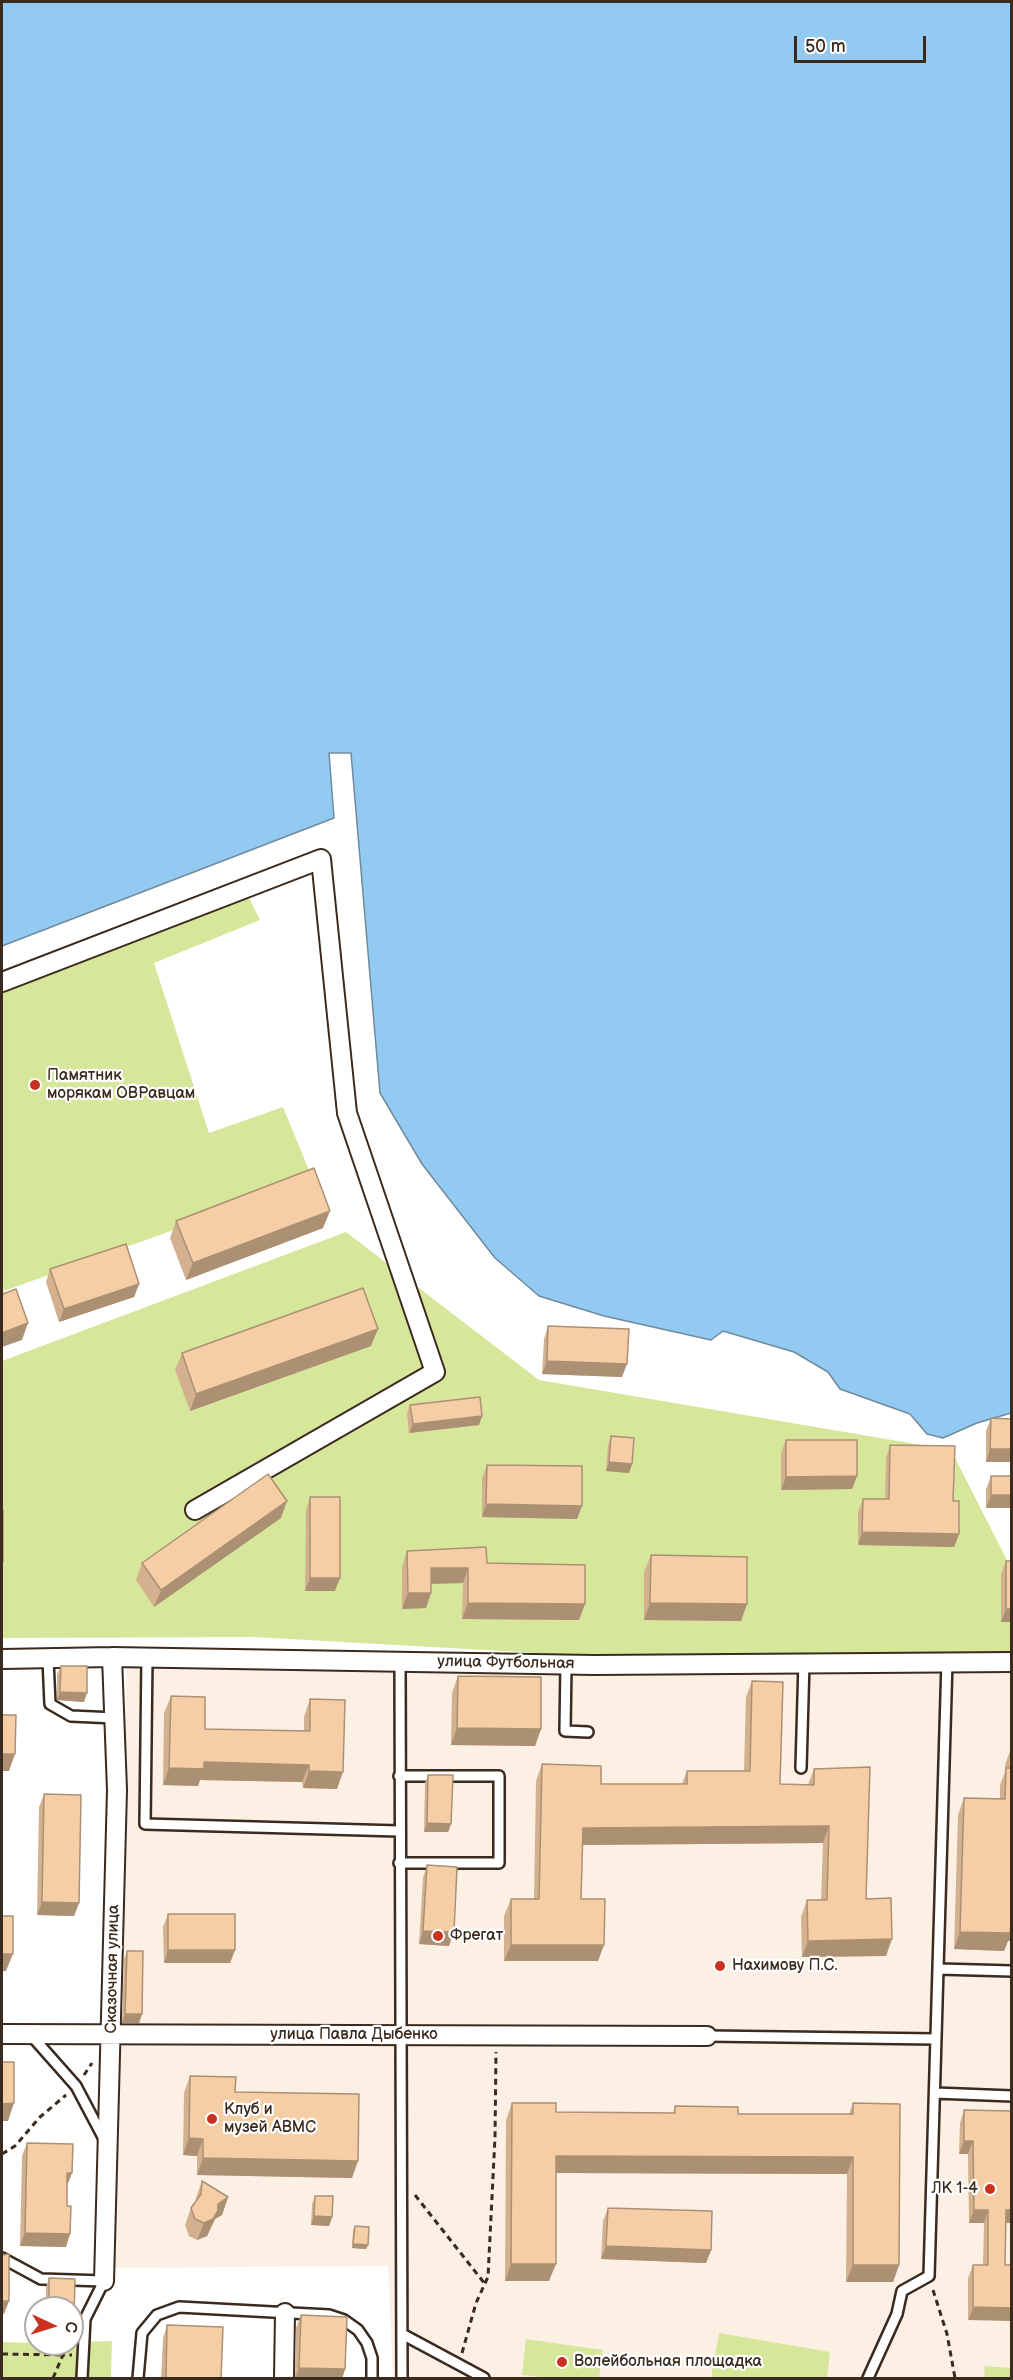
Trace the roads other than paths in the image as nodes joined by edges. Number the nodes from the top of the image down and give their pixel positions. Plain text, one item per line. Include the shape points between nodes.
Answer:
1 (2, 982) edge
2 (195, 1510) dead end
3 (112, 1657) junction
4 (147, 1658) junction
5 (2, 1659) edge
6 (48, 1659) junction
7 (947, 1661) junction
8 (400, 1662) junction
9 (804, 1662) junction
10 (1011, 1662) edge
11 (566, 1664) junction
12 (115, 1718) junction
13 (588, 1732) dead end
14 (801, 1768) dead end
15 (399, 1776) junction
16 (399, 1831) junction
17 (399, 1863) junction
18 (939, 1969) junction
19 (1011, 1971) edge
20 (2, 2034) edge
21 (30, 2034) junction
22 (112, 2034) junction
23 (400, 2034) junction
24 (707, 2036) joint
25 (936, 2039) junction
26 (934, 2093) junction
27 (1011, 2096) edge
28 (108, 2147) junction
29 (2, 2258) edge
30 (104, 2281) junction
31 (285, 2313) junction
32 (402, 2334) junction
33 (82, 2379) edge
34 (138, 2379) edge
35 (284, 2379) edge
36 (372, 2379) edge
37 (402, 2379) edge
38 (484, 2379) edge
39 (868, 2379) edge

1 - 2 street via 321,859 347,1113 435,1372
3 - 4 street, улица Футбольная
3 - 6 street, улица Футбольная
3 - 12 street, Сказочная улица
4 - 8 street, улица Футбольная
4 - 16 lane via 145,1824
5 - 6 street, улица Футбольная
6 - 12 lane via 50,1704 71,1716
7 - 9 street, улица Футбольная
7 - 10 street, улица Футбольная
7 - 18 lane
8 - 11 street, улица Футбольная
8 - 15 lane
9 - 11 street, улица Футбольная
9 - 14 lane
11 - 13 lane via 565,1731
12 - 22 street, Сказочная улица
15 - 16 lane
15 - 17 lane via 499,1776 499,1863
16 - 17 lane
17 - 23 lane
18 - 19 lane
18 - 25 lane
20 - 21 street, улица Павла Дыбенко
21 - 22 street, улица Павла Дыбенко
21 - 28 lane via 76,2086
22 - 23 street, улица Павла Дыбенко
22 - 28 street, Сказочная улица
23 - 24 street, улица Павла Дыбенко
23 - 32 lane
24 - 25 lane
25 - 26 lane
26 - 27 lane
26 - 39 lane via 929,2277 902,2291 897,2314
28 - 30 street, Сказочная улица
29 - 30 lane via 41,2279
30 - 33 lane via 85,2319
31 - 34 lane via 167,2309 157,2314 142,2333
31 - 35 street
31 - 36 lane via 329,2315 358,2330 372,2358
32 - 37 lane
32 - 38 lane

